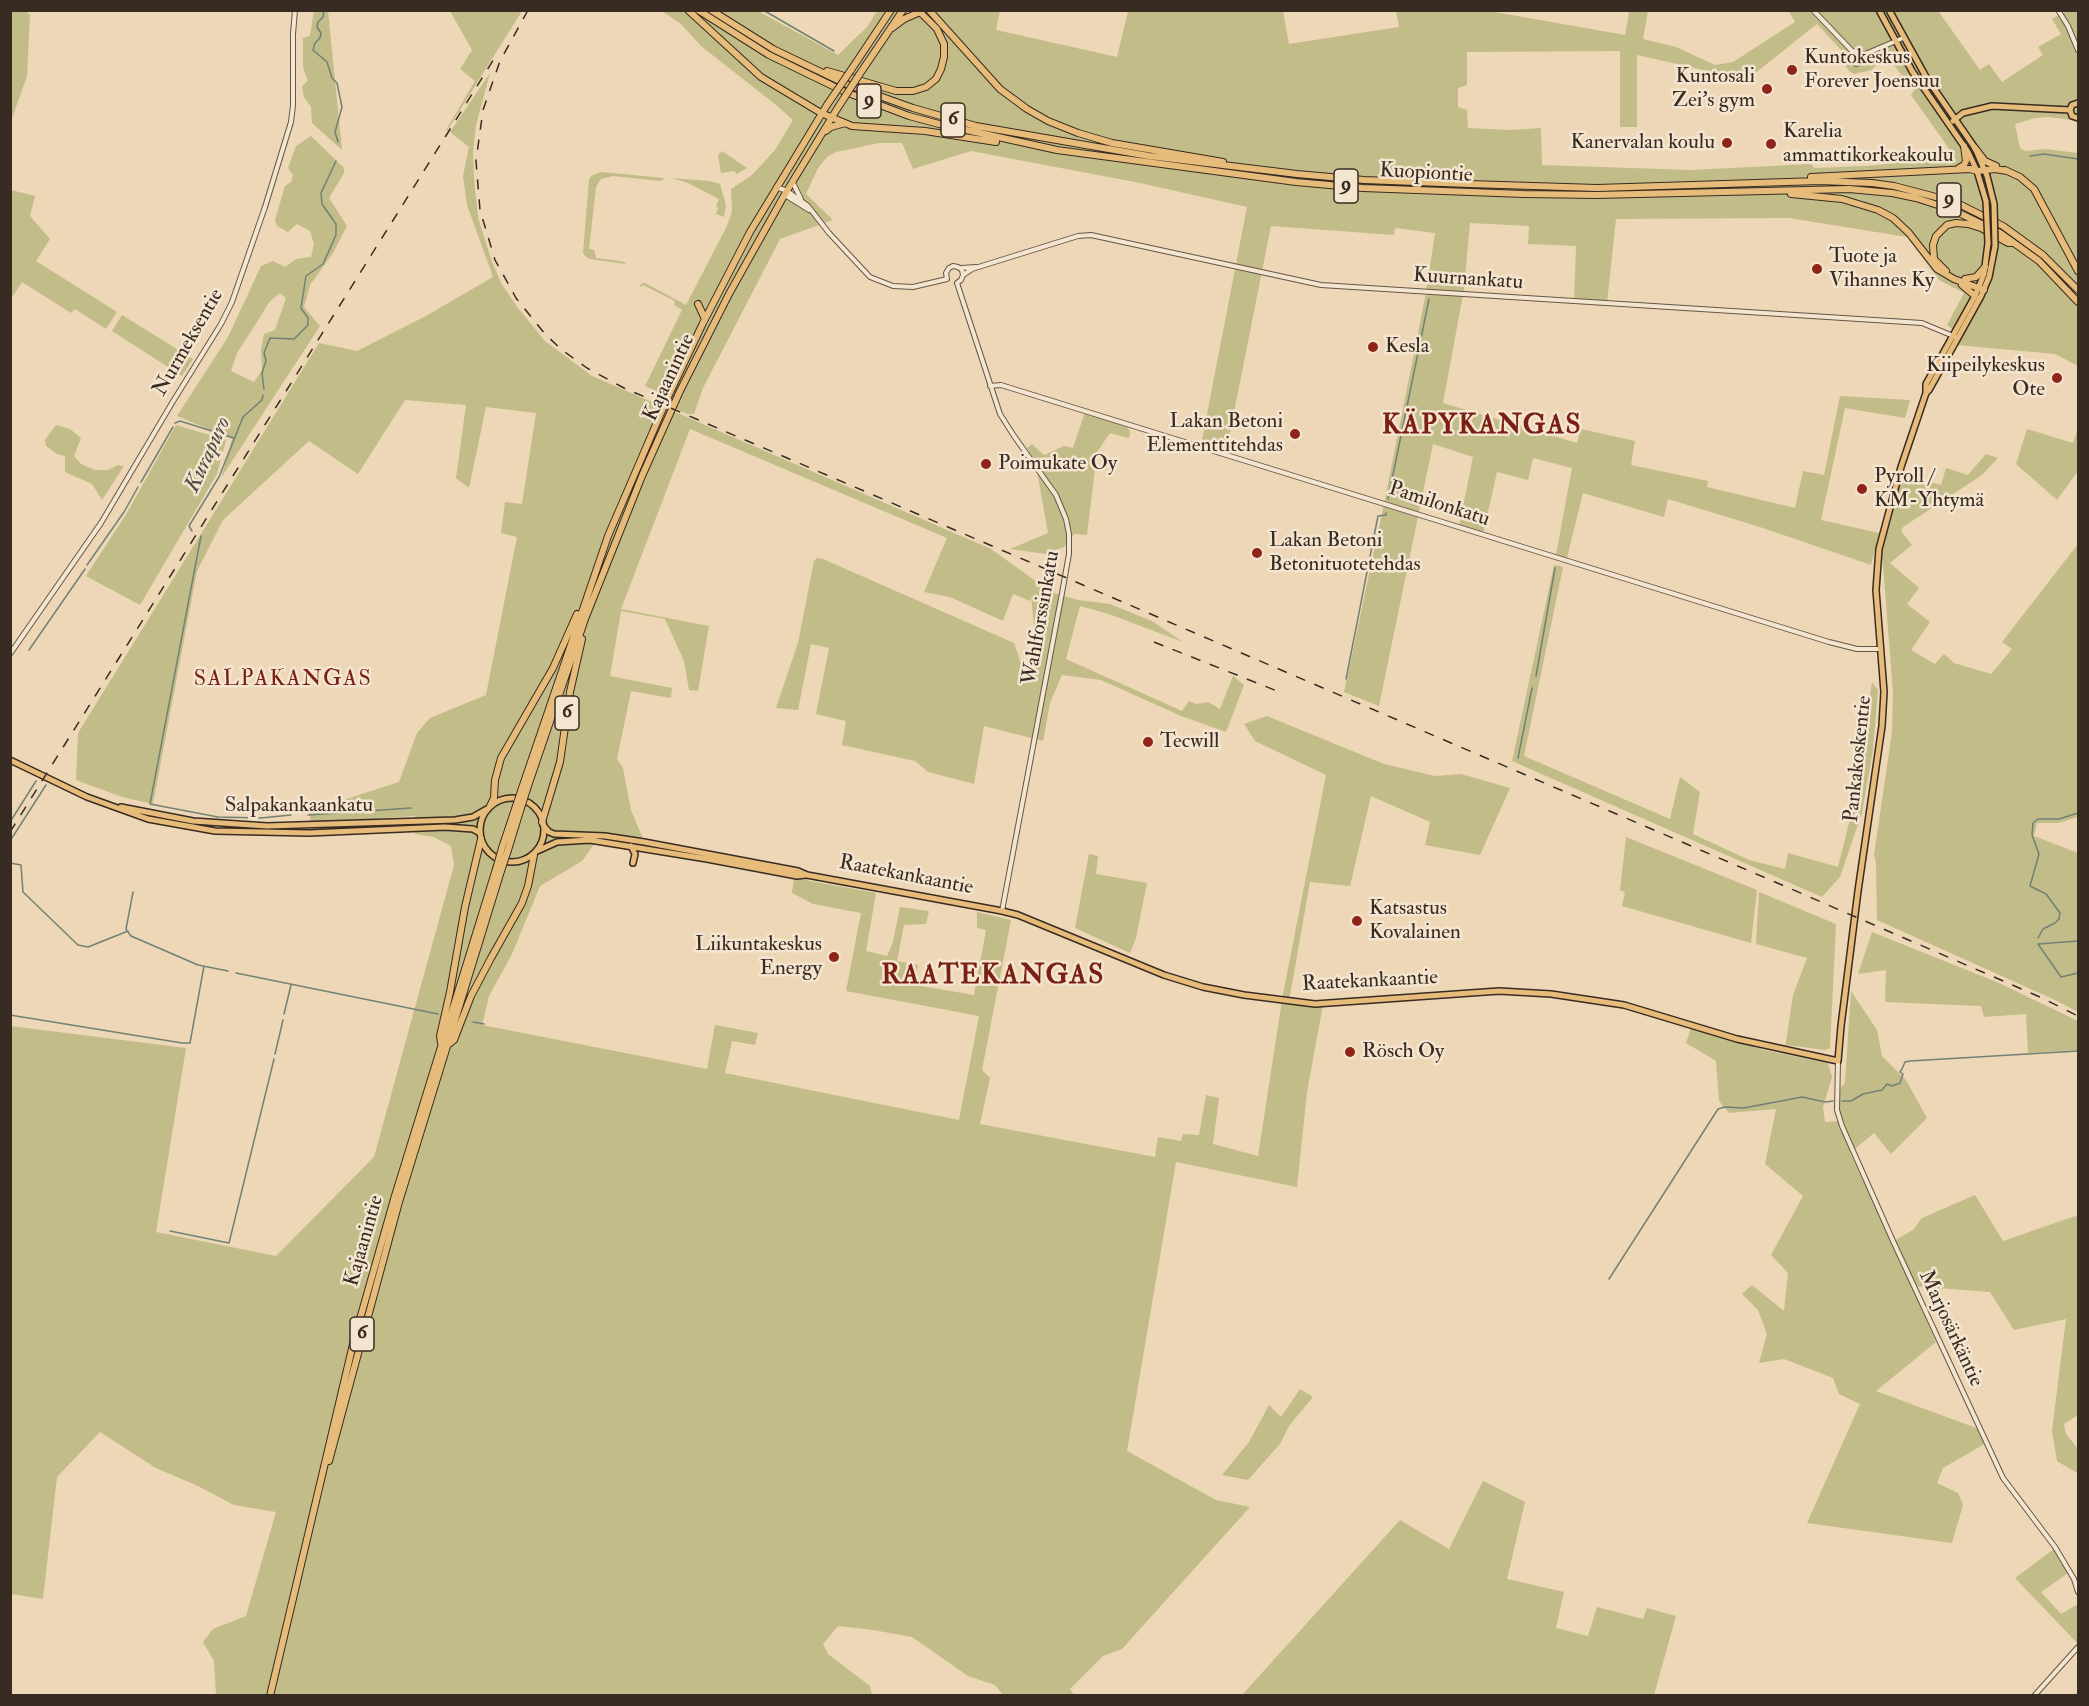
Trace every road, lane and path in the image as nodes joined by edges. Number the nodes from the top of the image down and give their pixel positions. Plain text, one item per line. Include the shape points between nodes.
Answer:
1 (295, 10) edge
2 (688, 10) edge
3 (698, 10) edge
4 (711, 10) edge
5 (891, 10) edge
6 (903, 10) edge
7 (929, 10) edge
8 (1813, 10) edge
9 (1879, 10) edge
10 (1889, 10) edge
11 (2058, 10) edge
12 (919, 11) edge
13 (887, 33) junction
14 (1904, 39) junction
15 (1895, 42) junction
16 (2079, 50) edge
17 (1853, 52) junction
18 (1863, 55) junction
19 (789, 57) junction
20 (2079, 103) edge
21 (807, 106) junction
22 (2070, 110) junction
23 (821, 113) junction
24 (832, 116) junction
25 (2079, 118) edge
26 (1955, 119) junction
27 (845, 123) junction
28 (1949, 124) junction
29 (813, 126) junction
30 (821, 135) junction
31 (1964, 146) junction
32 (1975, 148) junction
33 (1057, 150) junction
34 (1126, 152) joint
35 (1236, 166) junction
36 (1953, 170) junction
37 (1981, 171) junction
38 (2007, 171) junction
39 (792, 182) junction
40 (1793, 182) junction
41 (776, 188) junction
42 (1764, 190) junction
43 (786, 193) junction
44 (808, 206) junction
45 (816, 217) junction
46 (2016, 243) junction
47 (983, 266) junction
48 (1985, 267) junction
49 (960, 268) junction
50 (2079, 271) edge
51 (963, 275) junction
52 (947, 279) junction
53 (1954, 279) junction
54 (1965, 279) junction
55 (957, 283) junction
56 (1982, 287) junction
57 (2079, 290) edge
58 (1975, 296) junction
59 (2079, 302) edge
60 (698, 304) dead end
61 (705, 319) junction
62 (1955, 337) junction
63 (990, 387) junction
64 (587, 596) junction
65 (592, 604) junction
66 (1881, 649) junction
67 (10, 654) edge
68 (10, 760) edge
69 (525, 789) junction
70 (111, 806) junction
71 (489, 807) junction
72 (542, 824) junction
73 (481, 836) junction
74 (631, 846) junction
75 (535, 853) junction
76 (633, 863) dead end
77 (807, 875) junction
78 (1002, 910) junction
79 (444, 1047) junction
80 (1838, 1061) junction
81 (2079, 1593) edge
82 (2079, 1647) edge
83 (270, 1695) edge
84 (2034, 1695) edge

1 - 67 street, Nurmeksentie via 291,122 232,302 101,524
2 - 21 highway via 761,77
3 - 33 highway, Kuopiontie / 9 via 769,55 843,91 909,116
4 - 19 highway, Kuopiontie / 6
5 - 23 highway, Kajaanintie / 6, bridge
6 - 13 highway, Kajaanintie / 6
7 - 35 highway via 1000,89 1048,121 1104,141
8 - 17 street
9 - 15 main road
10 - 14 main road
11 - 16 street
12 - 13 highway, 6
12 - 19 highway, 6 via 942,36 945,50 938,74 921,89 888,90
13 - 24 highway, Kajaanintie / 6, bridge
14 - 15 street
14 - 26 main road
15 - 18 street
15 - 28 main road
17 - 18 street
17 - 18 street via 1851,58 1856,64
19 - 34 highway, Kuopiontie / 6 via 846,84 940,116 1011,133
20 - 22 main road
21 - 23 highway
21 - 29 highway
22 - 25 main road via 2072,116
22 - 26 main road via 1992,106
23 - 24 highway
23 - 29 highway, Kajaanintie / 6
24 - 27 highway
24 - 30 highway, Kajaanintie / 6
26 - 28 main road
26 - 32 main road
27 - 30 highway
27 - 33 highway
28 - 31 main road
29 - 41 highway, Kajaanintie / 6
30 - 39 highway, Kajaanintie / 6
31 - 36 highway via 1964,165
31 - 37 main road
32 - 37 main road
32 - 38 highway via 1984,161
33 - 42 highway, Kuopiontie / 9 via 1296,182 1469,192 1597,195
34 - 35 highway, Kuopiontie / 9
35 - 40 highway, Kuopiontie / 9 via 1364,180 1453,184 1597,188
36 - 37 highway
36 - 40 highway via 1803,178
37 - 38 highway
37 - 48 main road, Pankakoskentie, bridge via 1988,243
37 - 56 main road, Pankakoskentie, bridge via 1994,204 1995,246
38 - 50 highway via 2020,177 2039,197
39 - 43 highway, Kajaanintie / 6
39 - 44 street
40 - 57 highway, Kuopiontie / 9 via 1872,183 1955,202 2021,237
41 - 43 street
41 - 61 highway, Kajaanintie / 6
42 - 46 highway, Kuopiontie / 9 via 1870,190 1916,198 1970,217
42 - 53 highway via 1842,199 1878,210 1893,218 1937,269
43 - 44 street
43 - 45 street
43 - 65 highway, Kajaanintie / 6 via 680,392
44 - 45 street
45 - 52 street via 877,281 913,287
46 - 54 highway via 1968,224 1947,225 1933,245 1934,259 1944,270
46 - 59 highway, Kuopiontie / 9
47 - 49 street, Kuurnankatu
47 - 51 street, Kuurnankatu
47 - 62 street, Kuurnankatu via 1077,236 1097,235 1321,285 1922,322
48 - 54 highway via 1976,277
48 - 56 main road, Pankakoskentie
49 - 51 street
49 - 52 street via 949,268
51 - 55 street
52 - 55 street
53 - 56 highway
53 - 58 highway
54 - 56 highway
55 - 63 street, Wahlforssinkatu
56 - 58 main road, Pankakoskentie
56 - 62 main road, Pankakoskentie
58 - 62 main road, Pankakoskentie
60 - 61 highway
61 - 64 highway, Kajaanintie / 6 via 630,483
62 - 66 main road, Pankakoskentie via 1926,393 1879,549 1876,590
63 - 66 street, Pamilonkatu via 1001,385 1829,642 1857,649
63 - 78 street, Wahlforssinkatu via 1006,425 1056,495 1070,534
64 - 69 highway, Kajaanintie / 6
64 - 71 highway via 553,668 501,758
65 - 69 highway, Kajaanintie / 6
65 - 72 highway, 6 via 570,692 560,762
66 - 80 main road, Pankakoskentie via 1882,726
68 - 70 main road, Salpakankaankatu
69 - 79 highway, Kajaanintie / 6, bridge
70 - 71 main road, Salpakankaankatu via 202,822 267,826 455,820 473,817
70 - 73 main road, Salpakankaankatu via 148,819 215,831 309,833 444,827 473,829
71 - 72 main road via 506,798 522,799 534,807
71 - 73 main road via 481,821
72 - 75 main road via 543,837
72 - 77 main road, Raatekankaantie via 554,834 644,842
73 - 75 main road via 492,855 502,861 522,861
73 - 79 highway via 440,1036
74 - 75 main road, Raatekankaantie via 563,841
74 - 76 main road via 635,854
74 - 77 main road, Raatekankaantie
75 - 79 highway via 522,903 471,996 454,1040
77 - 78 main road, Raatekankaantie
78 - 80 main road, Raatekankaantie via 1164,975 1244,995 1315,1004 1499,991 1560,995 1624,1005 1737,1039
79 - 83 highway, Kajaanintie / 6 via 360,1342
80 - 81 street, Marjosärkäntie via 1837,1110 1884,1222 2003,1478 2055,1547
82 - 84 street

